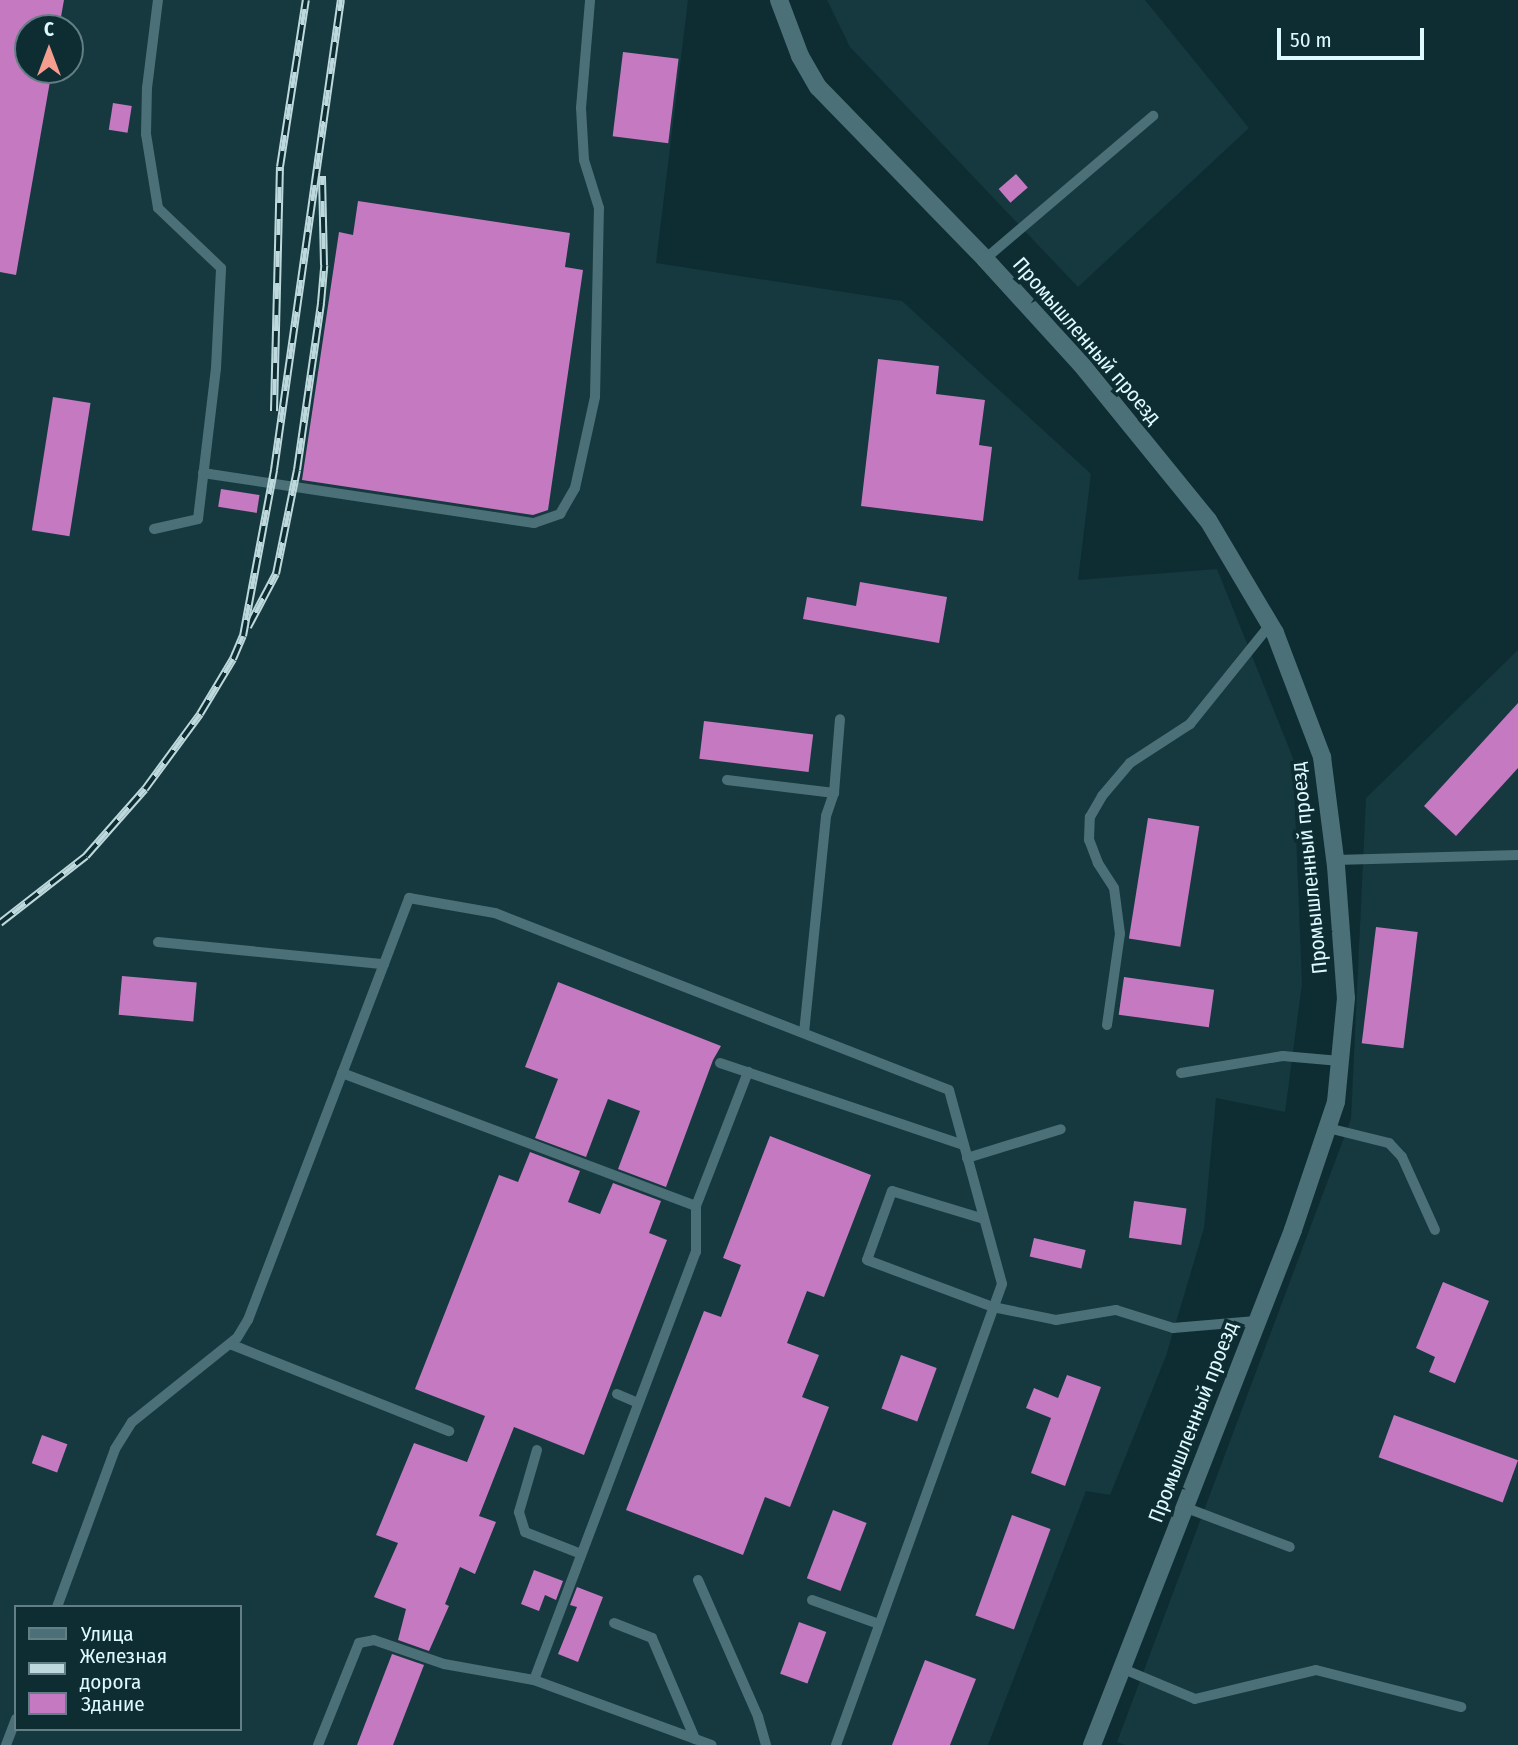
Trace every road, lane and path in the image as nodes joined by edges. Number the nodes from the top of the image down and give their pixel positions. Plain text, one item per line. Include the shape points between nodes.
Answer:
1 (158, 0) edge
2 (590, 0) edge
3 (779, 0) edge
4 (1153, 116) dead end
5 (985, 259) junction
6 (203, 473) junction
7 (155, 529) dead end
8 (1270, 625) junction
9 (840, 719) dead end
10 (727, 780) dead end
11 (834, 793) junction
12 (1518, 855) edge
13 (1335, 860) junction
14 (158, 942) dead end
15 (384, 964) junction
16 (1107, 1025) dead end
17 (804, 1033) junction
18 (1340, 1061) junction
19 (720, 1063) dead end
20 (748, 1072) junction
21 (342, 1073) junction
22 (1181, 1073) dead end
23 (1328, 1128) junction
24 (1061, 1129) dead end
25 (964, 1145) junction
26 (967, 1158) junction
27 (696, 1206) junction
28 (984, 1219) junction
29 (1435, 1230) dead end
30 (993, 1307) junction
31 (1256, 1321) junction
32 (230, 1344) junction
33 (617, 1395) dead end
34 (638, 1403) junction
35 (449, 1431) dead end
36 (537, 1450) dead end
37 (1184, 1507) junction
38 (1290, 1547) dead end
39 (580, 1554) junction
40 (698, 1580) dead end
41 (812, 1600) dead end
42 (58, 1605) edge
43 (614, 1623) dead end
44 (879, 1624) junction
45 (1121, 1668) junction
46 (534, 1680) junction
47 (1461, 1707) dead end
48 (14, 1724) edge
49 (695, 1739) junction
50 (6, 1745) edge
51 (318, 1745) edge
52 (712, 1745) edge
53 (766, 1745) edge
54 (836, 1745) edge
55 (1092, 1745) edge

1 - 6 lane via 146,88 146,134 158,208 221,268 216,368
2 - 6 lane via 581,108 584,160 599,208 595,397 575,488 560,514 534,523
3 - 5 street, Промышленный проезд via 800,56 818,87
4 - 5 lane
5 - 8 street, Промышленный проезд via 1081,364 1208,520
6 - 7 lane via 198,519
8 - 13 street, Промышленный проезд via 1322,757
8 - 16 lane via 1190,724 1130,763 1090,817 1089,840 1114,888 1120,934
9 - 11 lane
10 - 11 lane
11 - 17 lane via 826,816
12 - 13 lane
13 - 18 street, Промышленный проезд via 1346,998
14 - 15 lane
15 - 17 lane via 409,898 495,913
15 - 21 lane
17 - 25 lane via 948,1090
18 - 22 lane via 1283,1056
18 - 23 street, Промышленный проезд
19 - 20 lane
20 - 25 lane
20 - 27 lane
21 - 27 lane
21 - 32 lane via 248,1320
23 - 29 lane via 1389,1143 1402,1157
23 - 31 street, Промышленный проезд
24 - 26 lane
25 - 26 lane
26 - 28 lane
27 - 34 lane via 696,1252
28 - 30 lane via 1002,1284
28 - 30 lane via 892,1191 867,1260
30 - 31 lane via 1056,1320 1115,1310 1173,1328
30 - 44 lane
31 - 37 street, Промышленный проезд
32 - 35 lane
32 - 42 lane via 132,1422 115,1449
33 - 34 lane
34 - 39 lane
36 - 39 lane via 519,1512 525,1532
37 - 38 lane
37 - 45 street, Промышленный проезд
39 - 46 lane
40 - 53 lane
41 - 44 lane
43 - 49 lane via 652,1638
44 - 54 lane
45 - 47 lane via 1195,1699 1316,1670
45 - 55 street, Промышленный проезд
46 - 49 lane
46 - 51 lane via 444,1664 374,1640 359,1643
48 - 50 lane
49 - 52 lane

